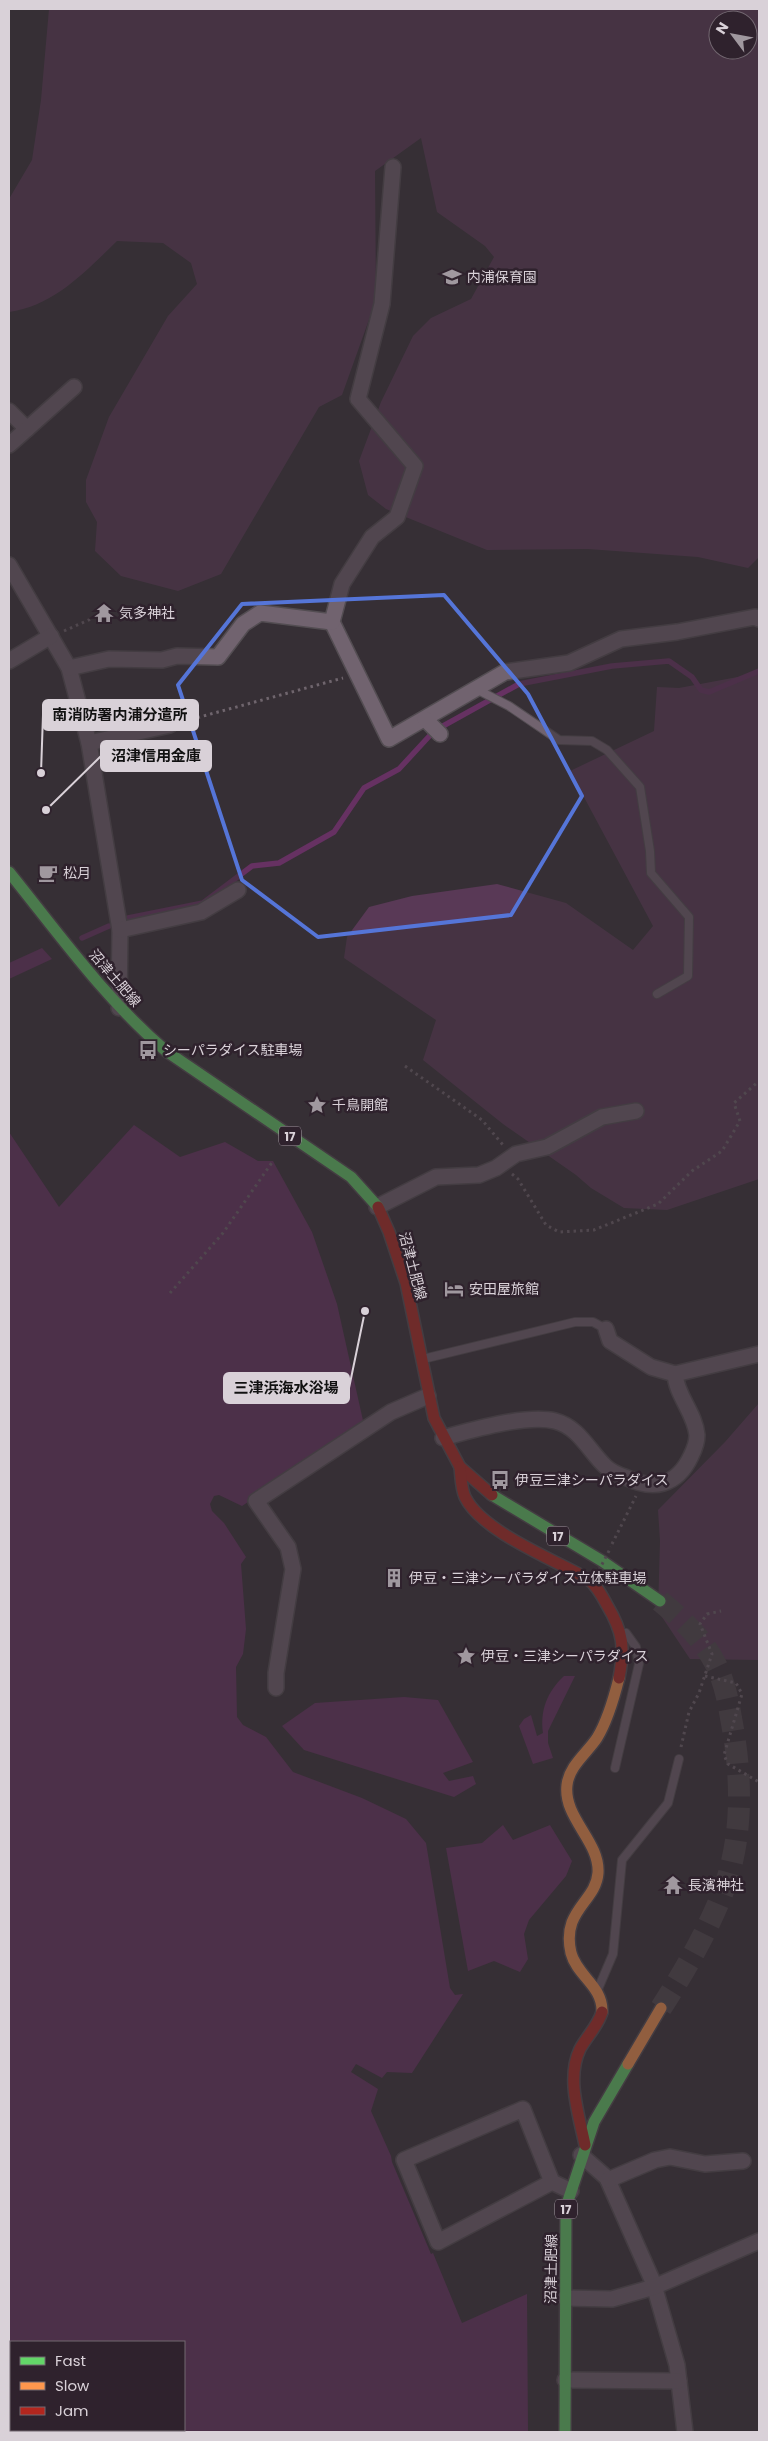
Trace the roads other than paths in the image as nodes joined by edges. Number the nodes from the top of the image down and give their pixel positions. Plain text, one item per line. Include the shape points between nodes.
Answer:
1 (394, 167) dead end
2 (74, 388) dead end
3 (9, 410) edge
4 (27, 429) junction
5 (9, 445) edge
6 (9, 565) edge
7 (759, 620) edge
8 (332, 622) junction
9 (51, 636) junction
10 (9, 661) edge
11 (69, 668) junction
12 (478, 690) junction
13 (426, 720) junction
14 (170, 725) road end
15 (440, 734) dead end
16 (89, 744) junction
17 (9, 872) edge
18 (238, 890) dead end
19 (120, 930) junction
20 (657, 994) dead end
21 (119, 1008) junction
22 (636, 1111) dead end
23 (377, 1207) junction
24 (606, 1329) joint
25 (759, 1354) edge
26 (421, 1360) junction
27 (675, 1374) junction
28 (428, 1396) junction
29 (443, 1438) junction
30 (460, 1467) junction
31 (660, 1601) tunnel mouth
32 (616, 1619) junction
33 (276, 1688) dead end
34 (679, 1760) road end
35 (615, 1768) dead end
36 (598, 1991) junction
37 (661, 2008) tunnel mouth
38 (583, 2150) junction
39 (743, 2161) dead end
40 (608, 2180) junction
41 (552, 2182) junction
42 (571, 2190) junction
43 (759, 2241) edge
44 (654, 2287) junction
45 (566, 2298) junction
46 (565, 2380) junction
47 (679, 2381) junction
48 (565, 2432) edge
49 (685, 2432) edge

1 - 8 street via 382,304 358,399 415,466 397,518 372,537 342,584
2 - 4 street
3 - 4 street
4 - 5 street
6 - 9 street
7 - 12 street via 755,617 620,639 568,663 505,672
8 - 11 street via 260,613 243,624 218,656 109,659
8 - 13 street via 390,739
9 - 10 street
9 - 11 street
11 - 16 street
12 - 13 street
12 - 20 lane via 506,704 559,740 592,741 607,750 640,787 651,873 689,917 688,976
13 - 15 street
14 - 16 street
16 - 19 street
17 - 21 main road, 沼津土肥線 / 17
18 - 19 street via 201,912
19 - 21 street
21 - 23 main road, 沼津土肥線 / 17 via 166,1051 351,1177
22 - 23 street via 602,1117 547,1147 513,1156 479,1175 436,1177
23 - 26 main road, 沼津土肥線 / 17 via 399,1259
24 - 26 lane via 593,1322 575,1322
24 - 27 street via 610,1341 651,1367
25 - 27 street
26 - 28 main road, 沼津土肥線 / 17
27 - 29 street via 697,1436 695,1449 685,1468 659,1485 642,1485 606,1466 569,1427 554,1421 515,1422
28 - 29 main road, 沼津土肥線 / 17
28 - 33 street via 391,1412 256,1501 288,1548 293,1569
29 - 30 main road, 沼津土肥線 / 17
30 - 31 main road, 沼津土肥線 / 17 via 501,1502 602,1561
30 - 32 main road via 462,1486 476,1510 501,1530 593,1583
32 - 35 lane via 636,1647 639,1664
32 - 36 main road via 623,1656 616,1692 597,1737 575,1766 567,1784 570,1805 594,1852 598,1872 595,1886 574,1912 571,1954
34 - 36 lane via 668,1802 622,1860 613,1954
36 - 38 main road via 602,2005 599,2022 578,2053 573,2079
37 - 38 main road, 沼津土肥線 / 17 via 594,2122
38 - 40 street
38 - 42 main road, 沼津土肥線 / 17
39 - 40 street via 705,2164 670,2157
40 - 44 street
41 - 41 street via 438,2242 404,2160 523,2108
41 - 42 street
42 - 45 main road, 沼津土肥線 / 17 via 566,2207
43 - 44 street
44 - 45 street via 612,2299
44 - 47 street
45 - 46 main road, 沼津土肥線 / 17
46 - 47 street
46 - 48 main road, 沼津土肥線 / 17
47 - 49 street

